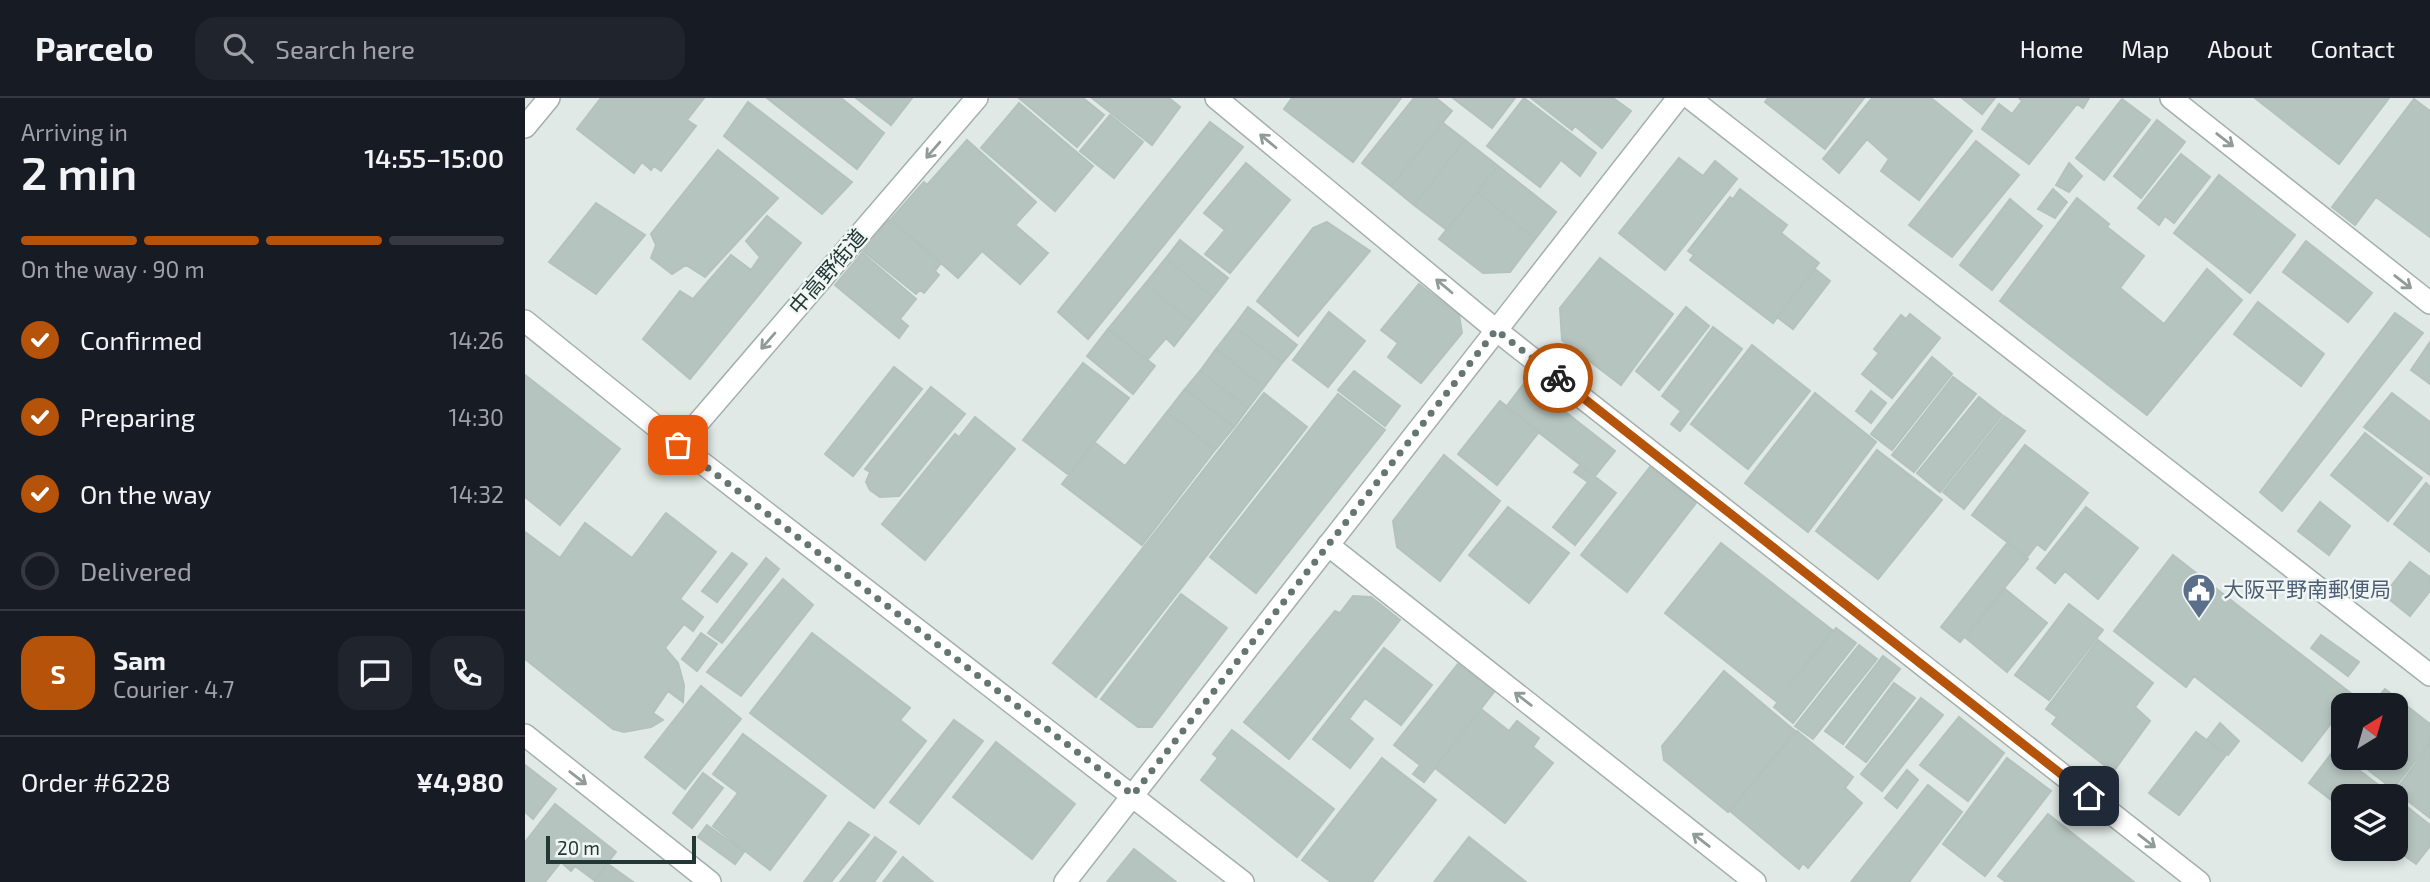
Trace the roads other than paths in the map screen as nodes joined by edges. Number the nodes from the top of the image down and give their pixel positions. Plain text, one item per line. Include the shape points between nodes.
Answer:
1 (549, 98) edge
2 (977, 98) edge
3 (1216, 98) edge
4 (1678, 98) edge
5 (1691, 98) edge
6 (2171, 98) edge
7 (525, 127) edge
8 (2430, 303) edge
9 (525, 321) edge
10 (1496, 330) junction
11 (678, 445) junction
12 (1328, 545) junction
13 (2430, 675) edge
14 (525, 735) edge
15 (1133, 795) junction
16 (710, 882) edge
17 (1065, 882) edge
18 (1243, 882) edge
19 (1755, 882) edge
20 (2199, 882) edge

1 - 7 street
2 -> 11 street, 中高野街道
10 -> 3 street
4 - 10 street
5 - 13 street
6 -> 8 street
9 - 11 street
10 - 12 street
10 -> 20 street
11 - 15 street
12 - 15 street
19 -> 12 street
14 -> 16 street
15 - 17 street
15 - 18 street

